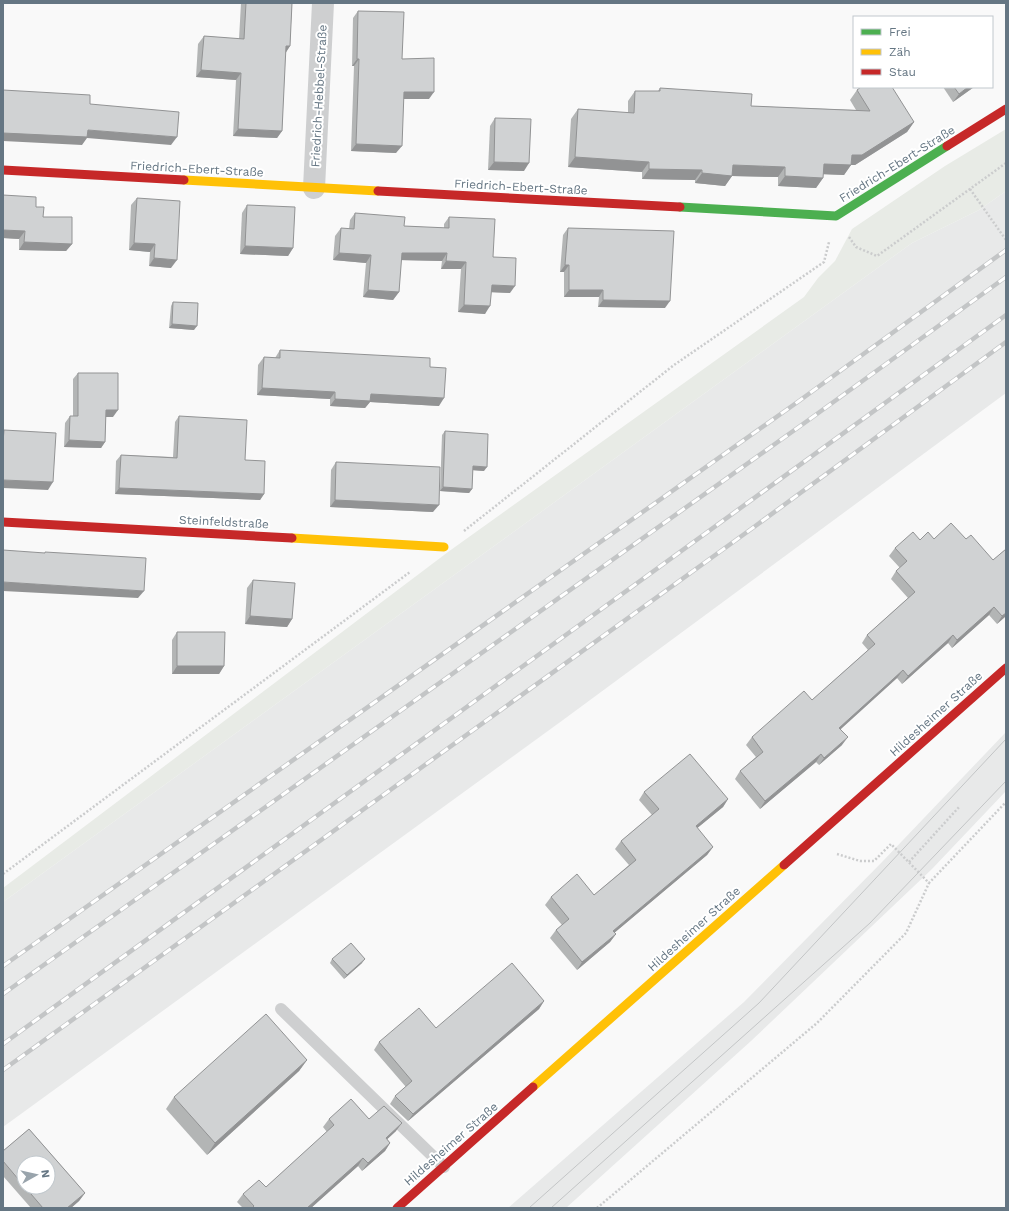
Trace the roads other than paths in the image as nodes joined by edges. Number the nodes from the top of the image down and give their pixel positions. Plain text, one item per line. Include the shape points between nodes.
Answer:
1 (324, 3) edge
2 (1006, 109) edge
3 (3, 170) edge
4 (314, 188) junction
5 (3, 522) edge
6 (444, 547) dead end
7 (1006, 668) edge
8 (282, 1009) dead end
9 (444, 1168) junction
10 (397, 1208) edge

1 - 4 street, Friedrich-Hebbel-Straße
2 - 4 street, Friedrich-Ebert-Straße via 836,216
3 - 4 street, Friedrich-Ebert-Straße
5 - 6 street, Steinfeldstraße
7 - 9 street, Hildesheimer Straße
8 - 9 lane
9 - 10 street, Hildesheimer Straße

